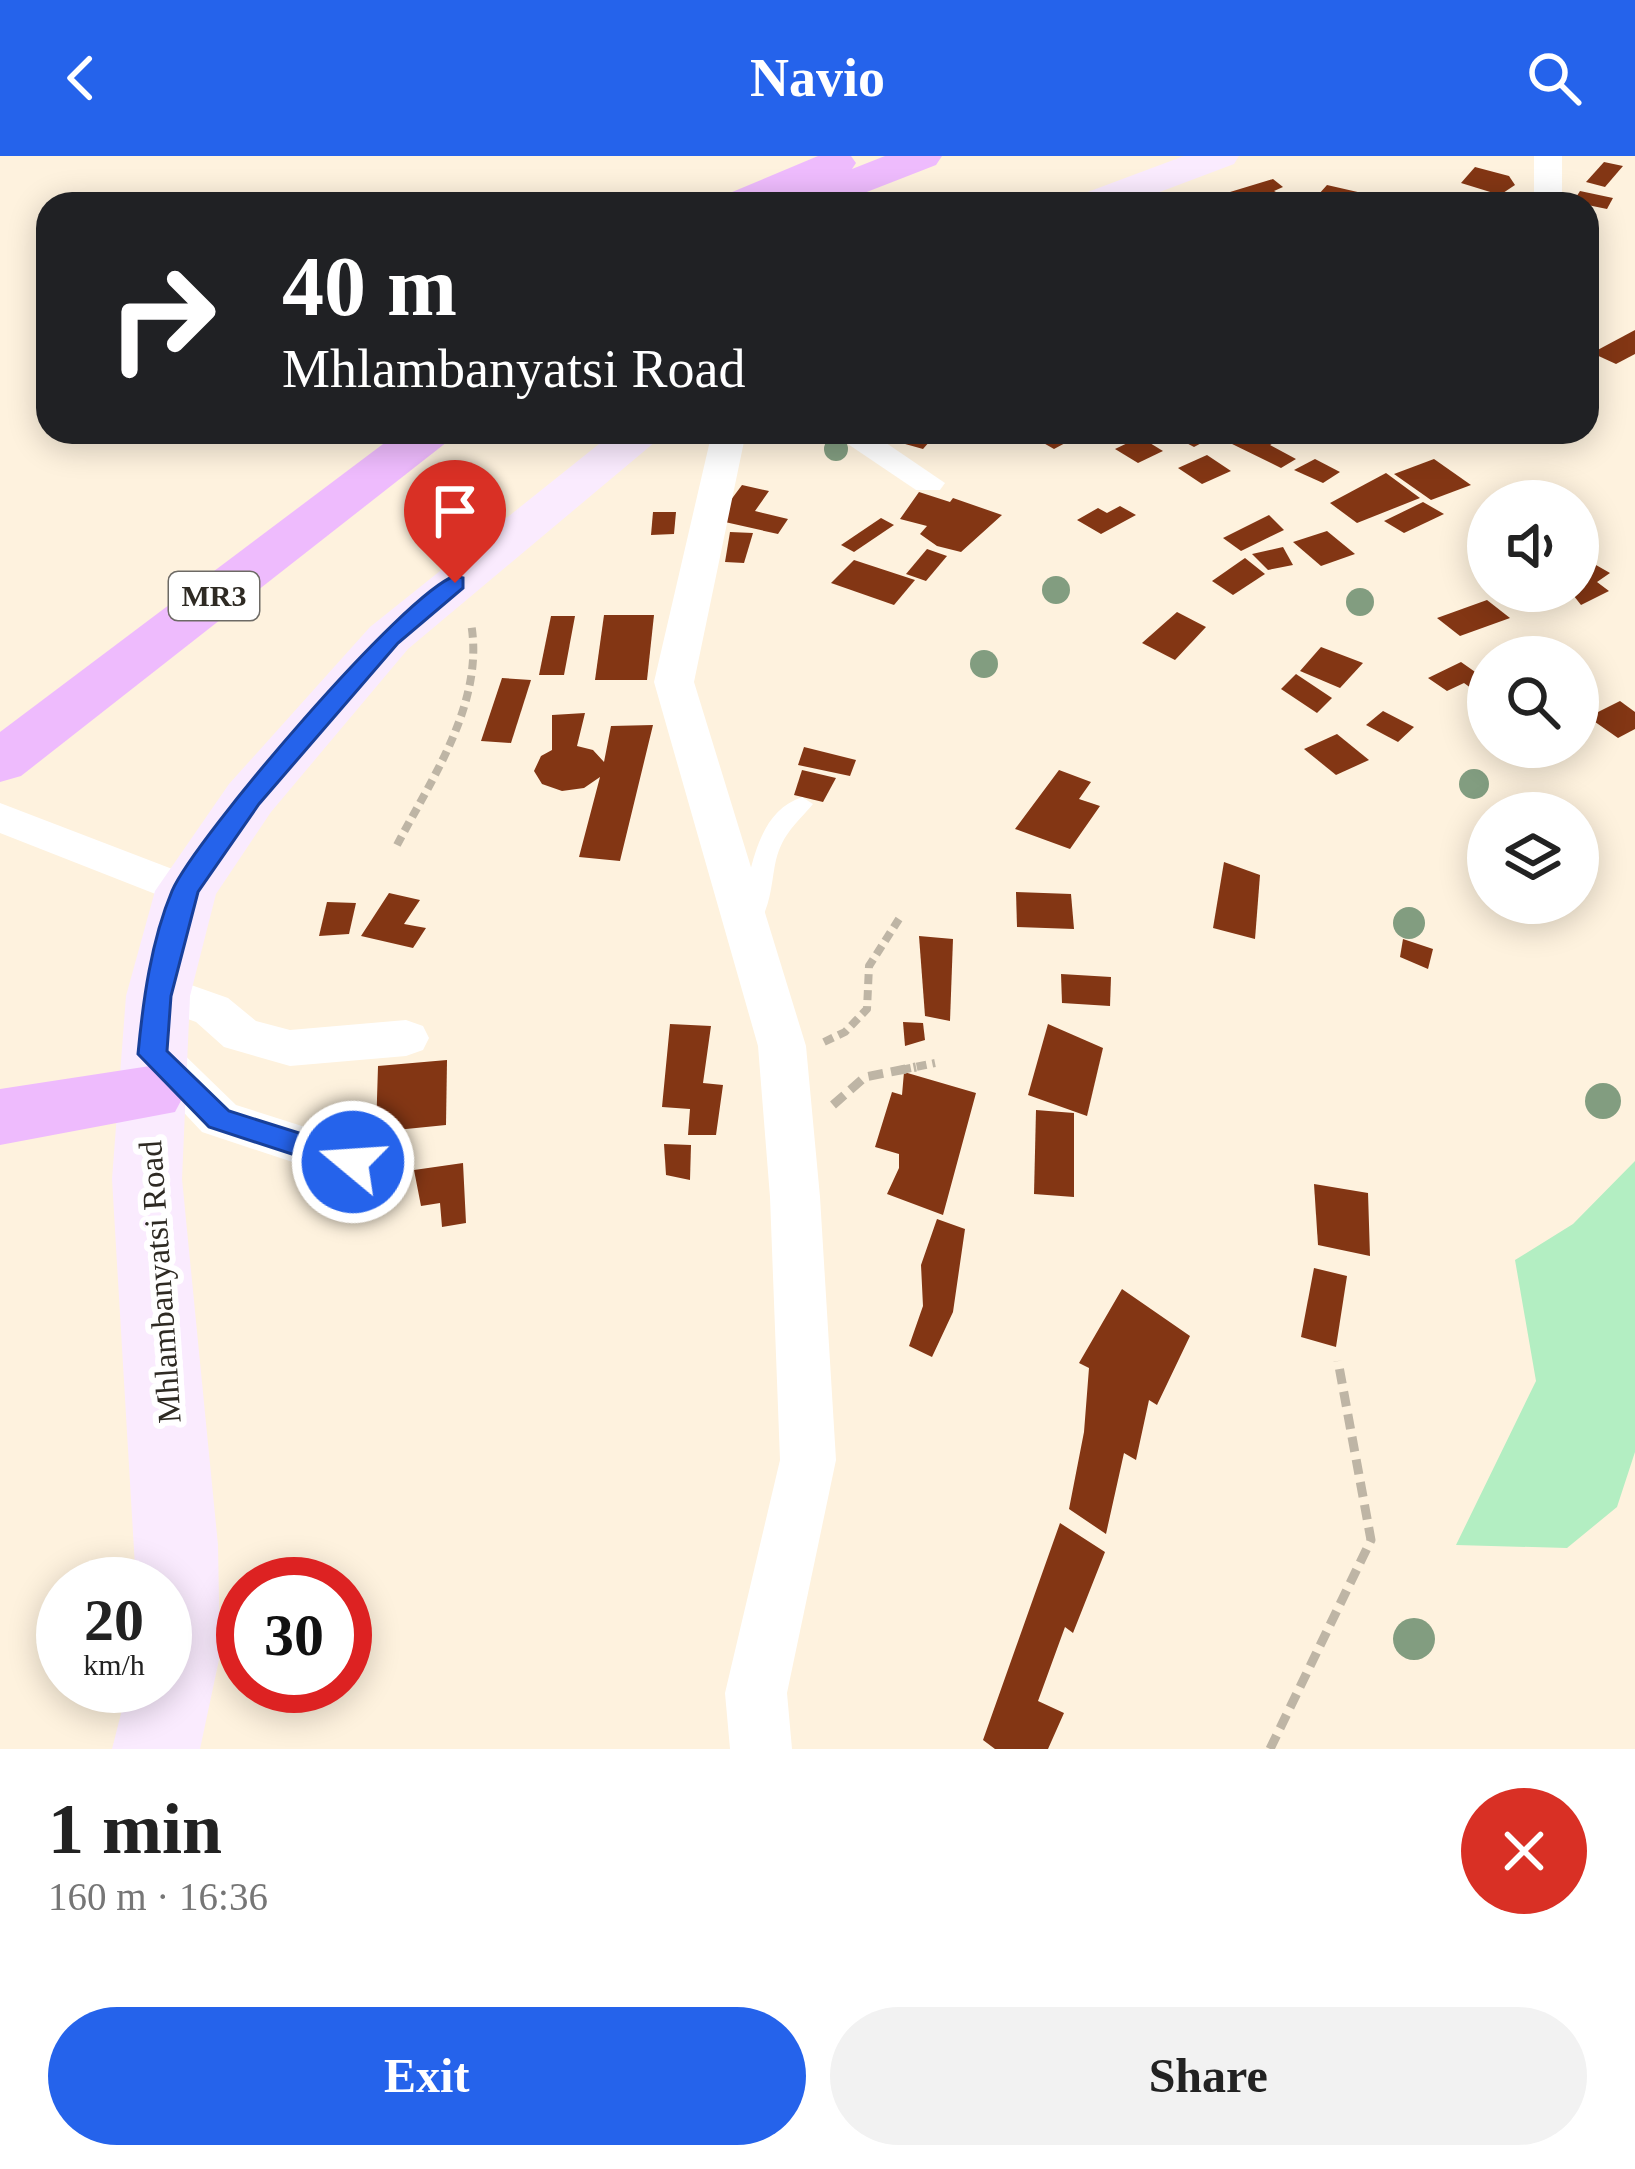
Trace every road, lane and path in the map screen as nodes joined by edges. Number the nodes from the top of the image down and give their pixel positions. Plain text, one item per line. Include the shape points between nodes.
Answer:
1 (855, 156) edge
2 (922, 156) edge
3 (1220, 156) edge
4 (1547, 156) edge
5 (769, 192) edge
6 (828, 192) edge
7 (1123, 192) edge
8 (1548, 192) edge
9 (352, 444) edge
10 (414, 444) edge
11 (628, 444) edge
12 (726, 444) edge
13 (867, 444) edge
14 (928, 483) dead end
15 (455, 583) junction
16 (0, 707) edge
17 (0, 762) edge
18 (802, 805) dead end
19 (0, 817) edge
20 (398, 845) dead end
21 (185, 891) junction
22 (898, 920) dead end
23 (748, 923) junction
24 (160, 991) junction
25 (406, 1038) dead end
26 (935, 1063) dead end
27 (784, 1071) junction
28 (151, 1074) junction
29 (0, 1117) edge
30 (791, 1150) junction
31 (353, 1162) dead end
32 (1338, 1361) dead end
33 (156, 1749) edge
34 (761, 1749) edge
35 (1270, 1749) edge

1 - 5 highway
2 - 6 highway
3 - 7 main road
4 - 8 street
9 - 16 highway, MR3
10 - 17 highway, MR3
11 - 15 main road, Mhlambanyatsi Road
12 - 23 street via 674,682
13 - 14 street
15 - 20 path via 475,633 470,680
15 - 21 main road, Mhlambanyatsi Road via 374,656 250,798
18 - 23 lane via 783,815 767,845
19 - 21 street
21 - 24 main road, Mhlambanyatsi Road
22 - 27 path via 869,966 867,1009
23 - 27 street
24 - 25 street via 212,1010 241,1035 290,1048
24 - 28 main road, Mhlambanyatsi Road
26 - 30 path via 865,1078
27 - 30 street
28 - 29 highway
28 - 31 street via 219,1119
28 - 33 main road, Mhlambanyatsi Road via 147,1179 178,1611 178,1655
30 - 34 street via 808,1460 756,1693
32 - 35 path via 1371,1540

